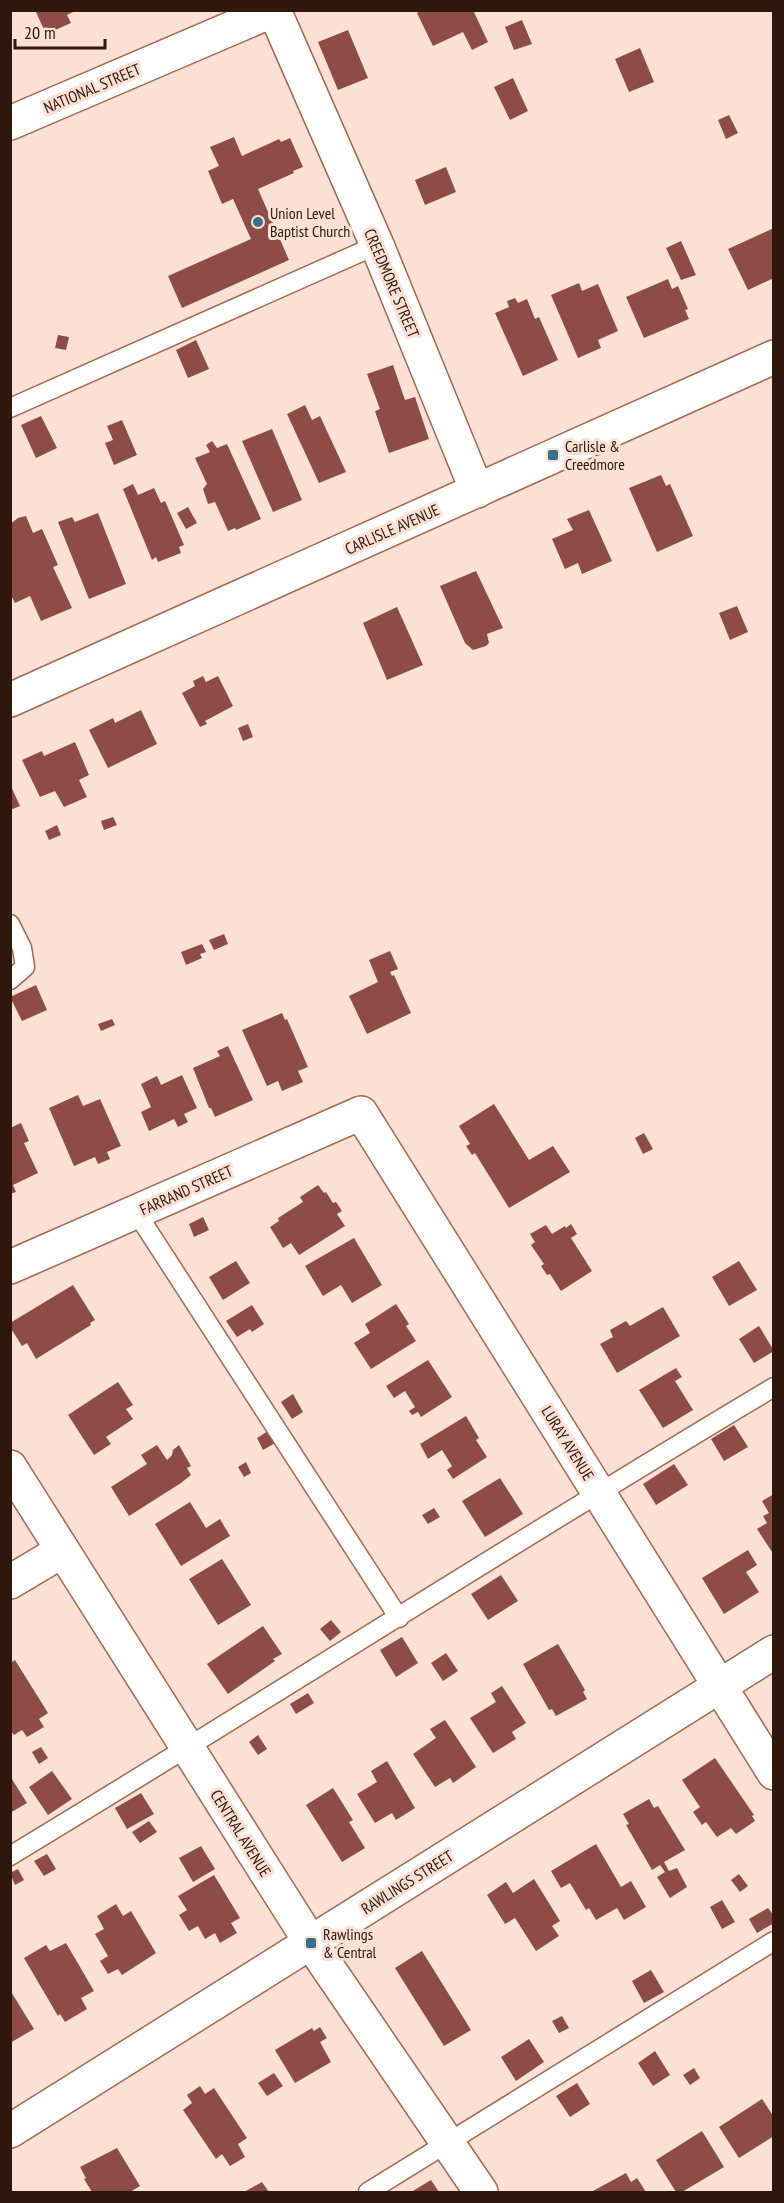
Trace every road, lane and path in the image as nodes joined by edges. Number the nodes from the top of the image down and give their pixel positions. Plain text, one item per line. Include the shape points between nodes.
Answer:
1 (274, 10) edge
2 (10, 123) edge
3 (377, 245) junction
4 (774, 357) edge
5 (10, 408) edge
6 (477, 491) junction
7 (10, 700) edge
8 (10, 924) edge
9 (10, 980) edge
10 (361, 1113) joint
11 (136, 1212) junction
12 (10, 1267) edge
13 (774, 1387) edge
14 (10, 1467) edge
15 (598, 1492) junction
16 (62, 1551) junction
17 (10, 1582) edge
18 (399, 1618) junction
19 (774, 1652) edge
20 (720, 1686) junction
21 (188, 1749) junction
22 (774, 1773) edge
23 (10, 1856) edge
24 (774, 1941) edge
25 (311, 1943) junction
26 (10, 2131) edge
27 (448, 2144) junction
28 (368, 2193) edge
29 (481, 2193) edge

1 - 2 street, NATIONAL STREET
1 - 3 street, CREEDMORE STREET
3 - 5 lane
3 - 6 street, CREEDMORE STREET
4 - 6 street, CARLISLE AVENUE
6 - 7 street, CARLISLE AVENUE
8 - 9 lane via 22,948 25,967
10 - 11 street, FARRAND STREET
10 - 15 street, LURAY AVENUE
11 - 12 street, FARRAND STREET
11 - 18 lane
13 - 15 lane
14 - 16 street, CENTRAL AVENUE
15 - 18 lane
15 - 20 street, LURAY AVENUE
16 - 17 street
16 - 21 street, CENTRAL AVENUE
18 - 21 lane
19 - 20 street, RAWLINGS STREET
20 - 22 street, LURAY AVENUE
20 - 25 street, RAWLINGS STREET
21 - 23 lane
21 - 25 street, CENTRAL AVENUE
24 - 27 lane
25 - 26 street, RAWLINGS STREET
25 - 27 street, CENTRAL AVENUE
27 - 28 lane
27 - 29 street, CENTRAL AVENUE

